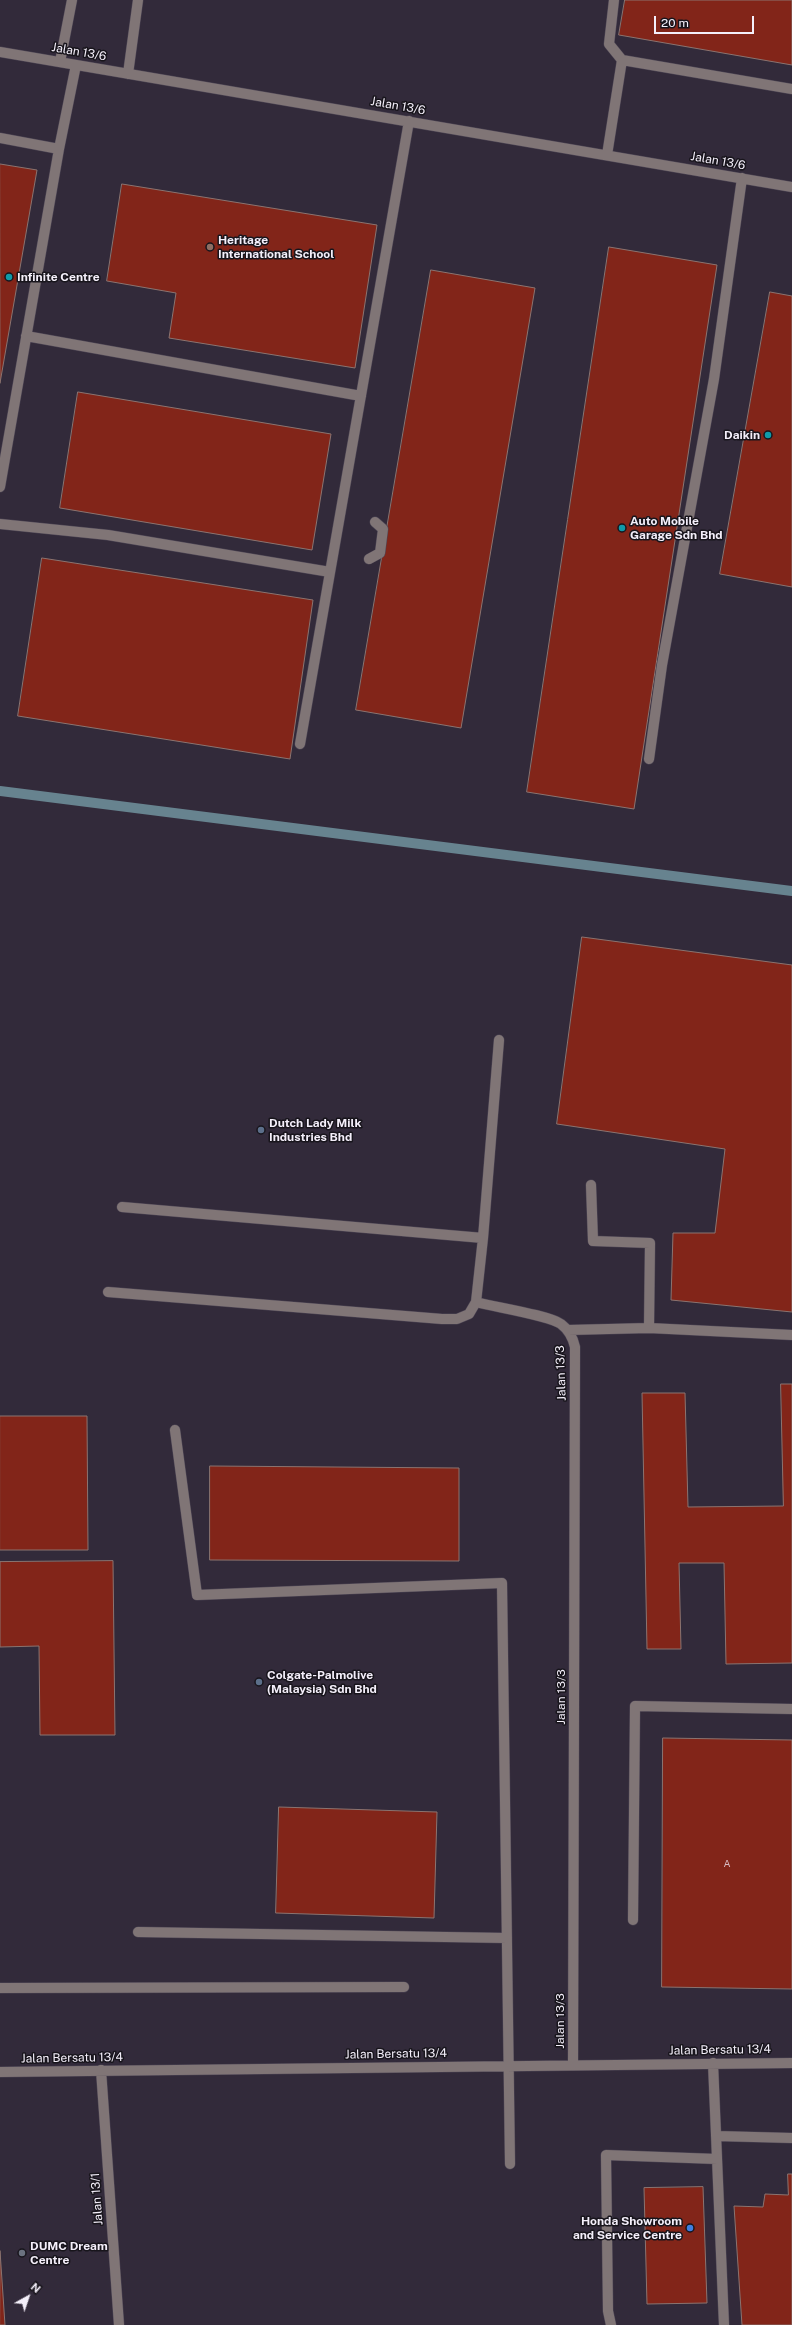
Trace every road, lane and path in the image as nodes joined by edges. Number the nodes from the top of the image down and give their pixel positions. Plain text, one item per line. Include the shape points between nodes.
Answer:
1 (72, 0) edge
2 (138, 0) edge
3 (614, 0) edge
4 (0, 52) edge
5 (622, 60) junction
6 (60, 62) junction
7 (76, 65) junction
8 (128, 74) junction
9 (792, 89) edge
10 (409, 121) junction
11 (0, 138) edge
12 (59, 150) junction
13 (607, 155) junction
14 (742, 178) junction
15 (792, 187) edge
16 (26, 336) junction
17 (361, 396) junction
18 (0, 487) edge
19 (375, 522) dead end
20 (0, 524) edge
21 (369, 559) dead end
22 (330, 572) junction
23 (300, 744) dead end
24 (649, 759) dead end
25 (499, 1040) dead end
26 (591, 1185) dead end
27 (122, 1207) dead end
28 (483, 1238) junction
29 (108, 1292) dead end
30 (476, 1302) junction
31 (649, 1328) junction
32 (568, 1330) junction
33 (792, 1335) edge
34 (175, 1430) dead end
35 (792, 1709) edge
36 (633, 1920) dead end
37 (138, 1932) dead end
38 (507, 1938) junction
39 (404, 1987) dead end
40 (0, 1988) edge
41 (713, 2063) junction
42 (792, 2063) edge
43 (573, 2065) junction
44 (508, 2066) junction
45 (101, 2070) junction
46 (0, 2072) edge
47 (716, 2136) junction
48 (792, 2138) edge
49 (717, 2158) junction
50 (510, 2164) dead end
51 (119, 2325) edge
52 (611, 2325) edge
53 (722, 2325) edge

1 - 6 street
2 - 8 street
3 - 5 street via 609,44
4 - 6 street, Jalan 13/6
5 - 9 street
5 - 13 street
6 - 7 street, Jalan 13/6
7 - 8 street, Jalan 13/6
7 - 12 street
8 - 10 street, Jalan 13/6
10 - 13 street, Jalan 13/6
10 - 17 street
11 - 12 street
12 - 16 street
13 - 14 street, Jalan 13/6
14 - 15 street, Jalan 13/6
14 - 24 street via 714,379 662,665
16 - 17 street
16 - 18 street
17 - 22 street
19 - 21 street via 383,529 380,553
20 - 22 street via 108,535
22 - 23 street
25 - 28 street
26 - 31 street via 593,1241 650,1243
27 - 28 street
28 - 30 street
29 - 30 street via 442,1319 465,1317 473,1310
30 - 32 street via 555,1321
31 - 32 street
31 - 33 street
32 - 43 street, Jalan 13/3 via 576,1347
34 - 38 street via 197,1595 502,1582
35 - 36 street via 635,1706
37 - 38 street
38 - 44 street
39 - 40 street
41 - 42 street, Jalan Bersatu 13/4
41 - 43 street, Jalan Bersatu 13/4
41 - 47 street
43 - 44 street, Jalan Bersatu 13/4
44 - 45 street, Jalan Bersatu 13/4
44 - 50 street
45 - 46 street, Jalan Bersatu 13/4
45 - 51 street, Jalan 13/1
47 - 48 street
47 - 49 street
49 - 52 street via 606,2155 608,2311
49 - 53 street

